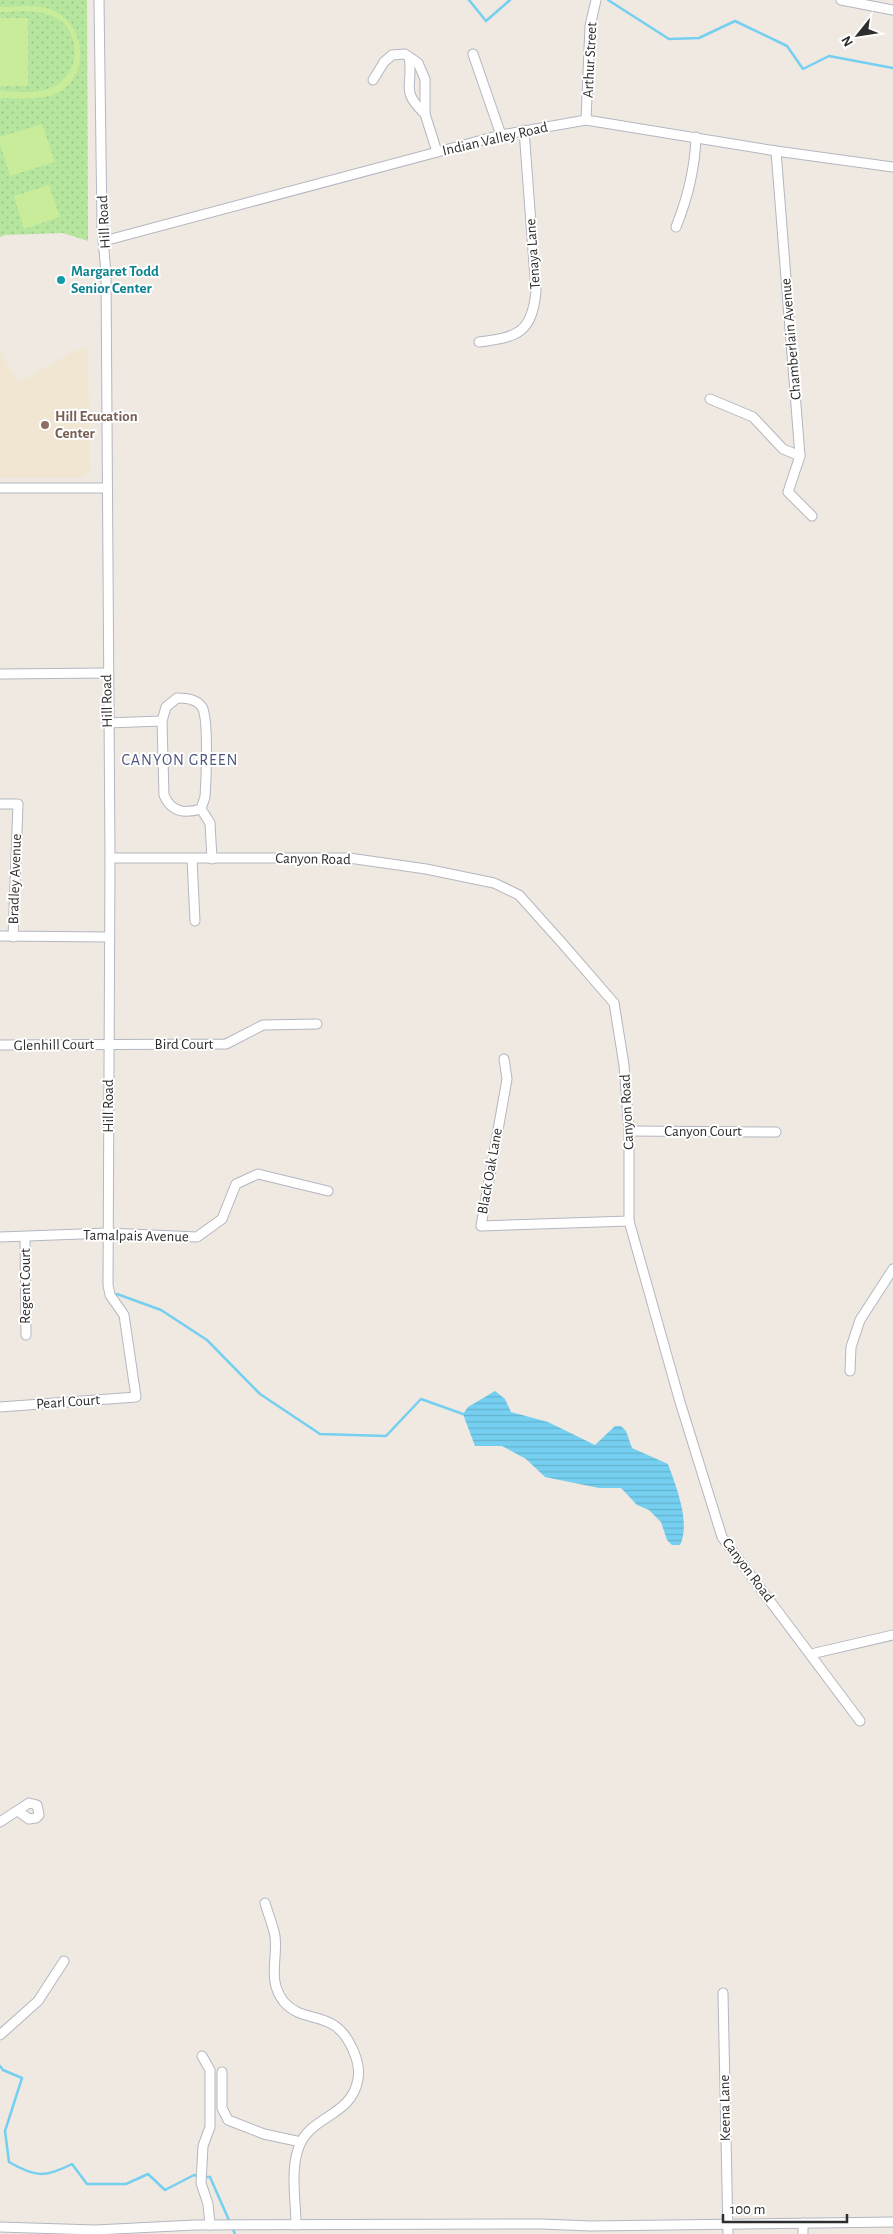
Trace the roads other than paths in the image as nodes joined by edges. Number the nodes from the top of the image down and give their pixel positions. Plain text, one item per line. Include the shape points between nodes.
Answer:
1 (99, 0) edge
2 (596, 0) edge
3 (842, 0) edge
4 (893, 10) edge
5 (473, 54) dead end
6 (409, 57) junction
7 (373, 80) dead end
8 (425, 114) junction
9 (586, 120) junction
10 (524, 130) junction
11 (501, 135) junction
12 (696, 137) junction
13 (776, 151) junction
14 (437, 152) junction
15 (893, 167) edge
16 (676, 227) dead end
17 (104, 241) junction
18 (479, 342) dead end
19 (710, 399) dead end
20 (800, 456) junction
21 (0, 488) edge
22 (106, 488) junction
23 (812, 516) dead end
24 (107, 673) junction
25 (0, 674) edge
26 (162, 721) junction
27 (107, 723) junction
28 (0, 804) edge
29 (201, 809) junction
30 (110, 858) junction
31 (192, 859) junction
32 (212, 859) junction
33 (195, 921) dead end
34 (0, 936) edge
35 (13, 937) junction
36 (108, 937) junction
37 (317, 1024) dead end
38 (108, 1044) junction
39 (0, 1045) edge
40 (504, 1059) dead end
41 (629, 1131) junction
42 (776, 1132) dead end
43 (328, 1191) dead end
44 (629, 1221) junction
45 (108, 1233) junction
46 (0, 1237) edge
47 (25, 1237) junction
48 (893, 1269) edge
49 (26, 1335) dead end
50 (850, 1371) dead end
51 (136, 1398) joint
52 (0, 1406) edge
53 (893, 1636) edge
54 (811, 1654) junction
55 (860, 1721) dead end
56 (18, 1811) dead end
57 (0, 1822) edge
58 (265, 1903) dead end
59 (64, 1961) dead end
60 (724, 1993) dead end
61 (0, 2035) edge
62 (202, 2056) dead end
63 (222, 2072) dead end
64 (301, 2142) junction
65 (893, 2222) edge
66 (803, 2223) junction
67 (652, 2224) junction
68 (727, 2224) junction
69 (210, 2225) junction
70 (296, 2225) junction
71 (0, 2227) edge
72 (519, 2229) edge
73 (195, 2230) edge
74 (327, 2230) edge
75 (652, 2234) edge
76 (728, 2234) edge
77 (803, 2234) edge

1 - 17 street, Hill Road
2 - 9 street, Arthur Street via 590,26
3 - 4 street
5 - 11 street
6 - 7 street via 400,53 392,55
6 - 8 street via 409,94
6 - 8 street via 418,63 424,76 427,91
8 - 14 street
9 - 10 street, Indian Valley Road
9 - 12 street, Indian Valley Road
10 - 11 street, Indian Valley Road
10 - 18 street, Tenaya Lane via 536,291 534,312 524,328 507,339
11 - 14 street, Indian Valley Road
12 - 13 street, Indian Valley Road
12 - 16 street via 695,164 688,196
13 - 15 street, Indian Valley Road
13 - 20 street, Chamberlain Avenue
14 - 17 street, Indian Valley Road
17 - 22 street, Hill Road
19 - 20 street via 753,417 783,449
20 - 23 street, Chamberlain Avenue via 788,492
21 - 22 street
22 - 24 street, Hill Road
24 - 25 street
24 - 27 street, Hill Road
26 - 27 street
26 - 29 street via 164,795 176,811
26 - 29 street via 166,707 177,698 196,702 203,710 206,789
27 - 30 street, Hill Road
28 - 35 street, Bradley Avenue via 18,804
29 - 32 street via 210,822
30 - 31 street, Canyon Road
30 - 36 street, Hill Road
31 - 32 street, Canyon Road
31 - 33 street
32 - 41 street, Canyon Road via 349,858 494,883 519,894 614,1003 624,1065
34 - 35 street
35 - 36 street, Bradley Avenue
36 - 38 street, Hill Road
37 - 38 street, Bird Court via 263,1025 226,1044
38 - 39 street, Glenhill Court
38 - 45 street, Hill Road
40 - 44 street, Black Oak Lane via 507,1079 481,1226
41 - 42 street, Canyon Court
41 - 44 street, Canyon Road
43 - 45 street, Tamalpais Avenue via 258,1174 236,1184 222,1219 197,1237
44 - 54 street, Canyon Road via 722,1537
45 - 47 street, Tamalpais Avenue
45 - 51 street, Hill Road via 108,1285 110,1296 124,1315
46 - 47 street, Tamalpais Avenue
47 - 49 street, Regent Court
48 - 50 street via 860,1320 850,1347
51 - 52 street, Pearl Court
53 - 54 street
54 - 55 street, Canyon Road
56 - 57 street
58 - 64 street via 276,1952 273,1976 284,2002 295,2010 329,2021 341,2030 349,2040 358,2065 358,2079 347,2104 310,2130
59 - 61 street via 38,2001
60 - 68 street, Keena Lane
62 - 69 street via 210,2070 210,2127 203,2146 202,2171
63 - 64 street via 222,2108 228,2120 264,2134
64 - 70 street via 295,2161
65 - 66 street
66 - 68 street
66 - 77 street
67 - 68 street
67 - 72 street
67 - 75 street
68 - 76 street, Keena Lane
69 - 70 street
69 - 73 street
70 - 74 street
71 - 73 street
72 - 74 street

